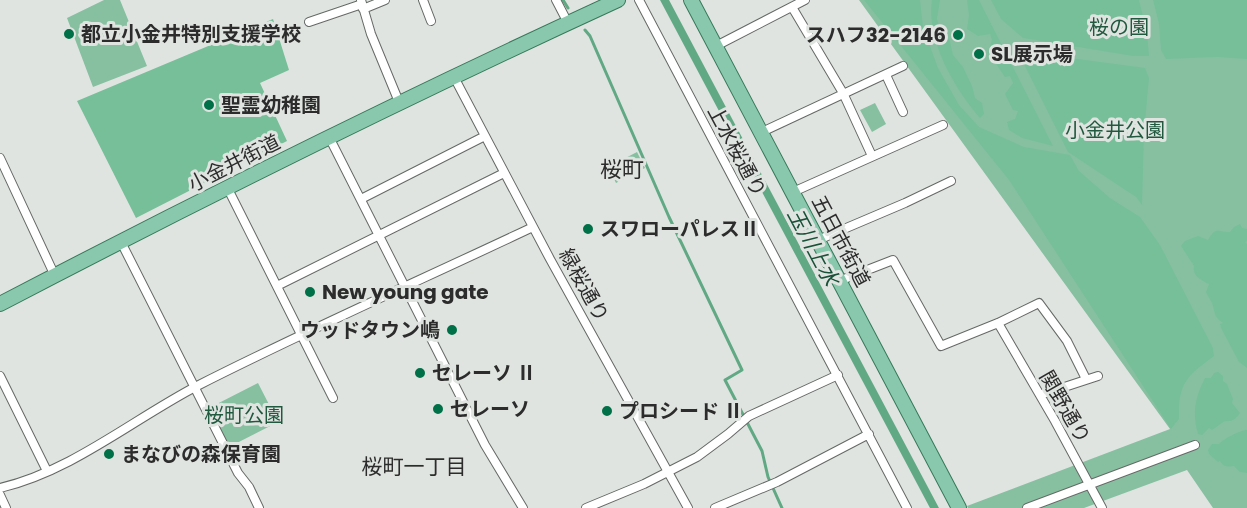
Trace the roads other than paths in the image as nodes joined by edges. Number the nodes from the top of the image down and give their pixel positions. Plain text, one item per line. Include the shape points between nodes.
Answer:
1 (386, 0) edge
2 (423, 0) edge
3 (556, 0) edge
4 (618, 0) edge
5 (639, 0) edge
6 (691, 0) edge
7 (805, 0) edge
8 (362, 4) edge
9 (792, 7) junction
10 (431, 21) dead end
11 (309, 22) dead end
12 (568, 23) junction
13 (716, 46) junction
14 (903, 66) dead end
15 (886, 75) junction
16 (454, 76) junction
17 (843, 93) junction
18 (399, 102) junction
19 (903, 112) dead end
20 (944, 125) dead end
21 (762, 132) junction
22 (485, 136) junction
23 (329, 137) junction
24 (872, 156) junction
25 (0, 158) edge
26 (504, 173) junction
27 (951, 181) dead end
28 (227, 187) junction
29 (793, 192) junction
30 (361, 199) junction
31 (533, 227) junction
32 (379, 235) junction
33 (818, 240) junction
34 (121, 242) junction
35 (55, 276) junction
36 (839, 281) junction
37 (278, 286) junction
38 (406, 287) junction
39 (0, 304) edge
40 (998, 323) junction
41 (302, 336) junction
42 (838, 375) junction
43 (0, 376) edge
44 (1098, 376) dead end
45 (1086, 379) junction
46 (195, 388) junction
47 (1040, 395) junction
48 (333, 398) dead end
49 (869, 434) junction
50 (1195, 446) dead end
51 (47, 471) junction
52 (668, 471) junction
53 (1088, 484) junction
54 (0, 488) edge
55 (0, 495) edge
56 (603, 505) edge
57 (957, 505) edge
58 (6, 508) edge
59 (259, 508) edge
60 (523, 508) edge
61 (586, 508) edge
62 (688, 508) edge
63 (715, 508) edge
64 (907, 508) edge
65 (1027, 508) edge
66 (1102, 508) edge

1 - 8 street
2 - 10 street
3 - 12 street
4 - 12 main road, 小金井街道
5 - 42 street, 上水桜通り
6 - 13 main road, 五日市街道
7 - 9 street
8 - 11 street
8 - 18 street
9 - 13 street
9 - 17 street
12 - 16 main road, 小金井街道
13 - 21 main road, 五日市街道
14 - 15 street
15 - 17 street
15 - 19 street
16 - 18 main road, 小金井街道
16 - 22 street, 緑桜通り
17 - 21 street
17 - 24 street
18 - 23 main road, 小金井街道
20 - 24 street
21 - 29 main road, 五日市街道
22 - 26 street, 緑桜通り
22 - 30 street
23 - 28 main road, 小金井街道
23 - 30 street
24 - 29 street
25 - 35 street
26 - 31 street, 緑桜通り
26 - 32 street
27 - 33 street
28 - 34 main road, 小金井街道
28 - 37 street
29 - 33 main road, 五日市街道
30 - 32 street
31 - 38 street
31 - 52 street, 緑桜通り
32 - 37 street
32 - 38 street
33 - 36 main road, 五日市街道
34 - 35 main road, 小金井街道
34 - 46 street
35 - 39 main road, 小金井街道
36 - 40 street via 893,260 941,346
36 - 57 main road, 五日市街道
37 - 41 street
38 - 41 street
38 - 60 street via 485,445
40 - 45 street via 1039,303 1067,341
40 - 47 street, 関野通り
41 - 46 street
41 - 48 street via 325,390
42 - 49 street, 上水桜通り
42 - 52 street via 746,419 697,457
43 - 51 street
44 - 45 street
45 - 47 street
46 - 51 street
46 - 59 street
47 - 53 street, 関野通り
49 - 63 street via 777,482
49 - 64 street, 上水桜通り
50 - 53 street
51 - 54 street
52 - 56 street
52 - 62 street, 緑桜通り
53 - 65 street
53 - 66 street, 関野通り
55 - 58 street
56 - 61 street

